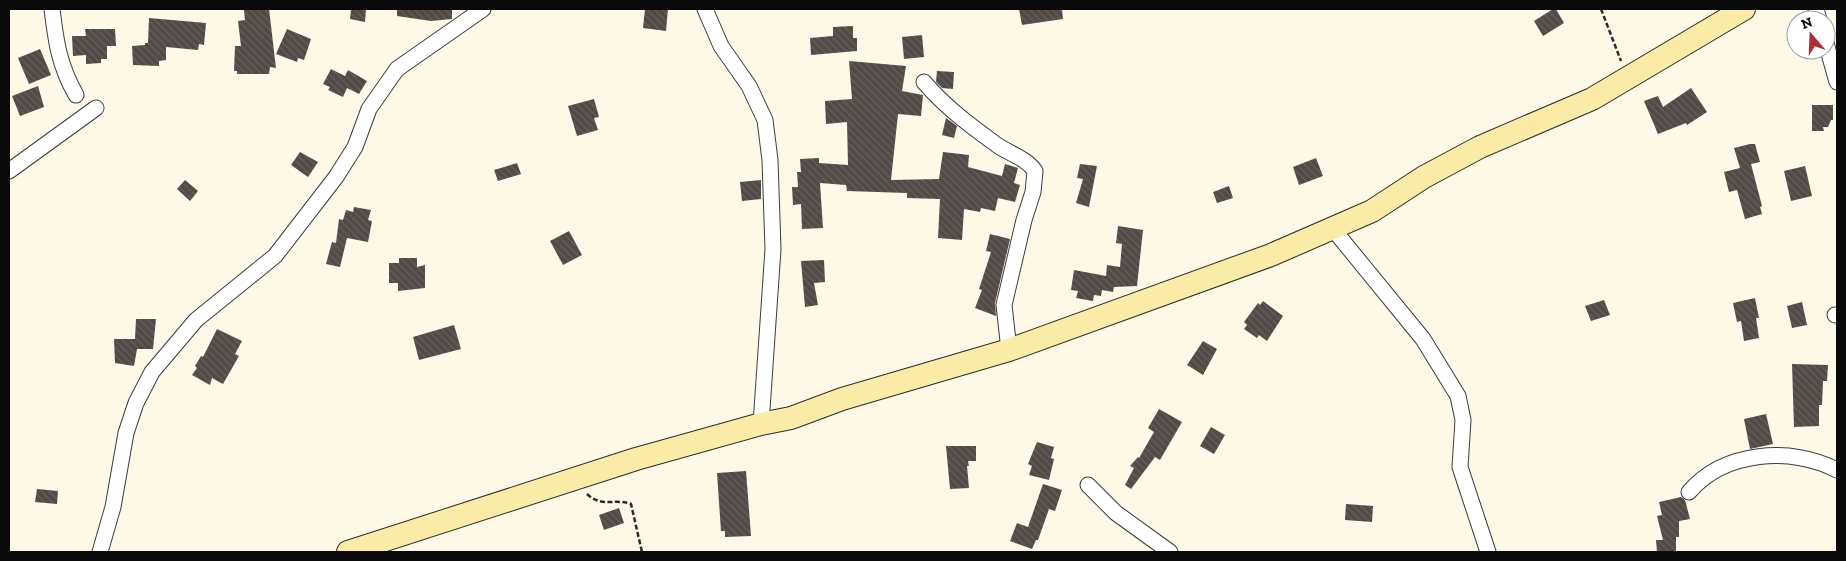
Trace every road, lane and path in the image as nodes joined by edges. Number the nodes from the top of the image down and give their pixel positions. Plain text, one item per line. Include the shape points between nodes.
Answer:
1 (52, 9) edge
2 (483, 9) edge
3 (704, 9) edge
4 (1601, 9) edge
5 (1744, 9) edge
6 (1831, 60) edge
7 (1628, 79) junction
8 (924, 82) dead end
9 (1837, 82) edge
10 (76, 95) dead end
11 (96, 108) dead end
12 (9, 171) edge
13 (1333, 229) junction
14 (1009, 350) junction
15 (761, 424) junction
16 (1837, 470) edge
17 (579, 478) junction
18 (1088, 485) dead end
19 (1690, 492) dead end
20 (394, 545) edge
21 (100, 552) edge
22 (348, 552) edge
23 (642, 552) edge
24 (1170, 552) edge
25 (1488, 552) edge

1 - 10 street via 63,71
2 - 21 street via 397,69 369,109 355,147 336,177 275,256 196,320 152,372 136,403 126,433 113,507
3 - 15 street via 721,46 749,86 765,120 770,160 772,249
4 - 7 path
5 - 7 street
6 - 9 street
7 - 13 street via 1480,147 1424,177 1372,211
8 - 14 street via 974,129 1030,163 1035,171 1034,192 1004,305
11 - 12 street
13 - 14 street via 1271,255
13 - 25 street via 1423,338 1458,396 1464,420 1460,467
14 - 15 street via 842,399 791,418
15 - 17 street
16 - 19 street via 1783,454 1714,470 1700,479
17 - 20 street
17 - 23 path via 583,491 591,498 608,504 631,504
18 - 24 street via 1116,513
20 - 22 street

